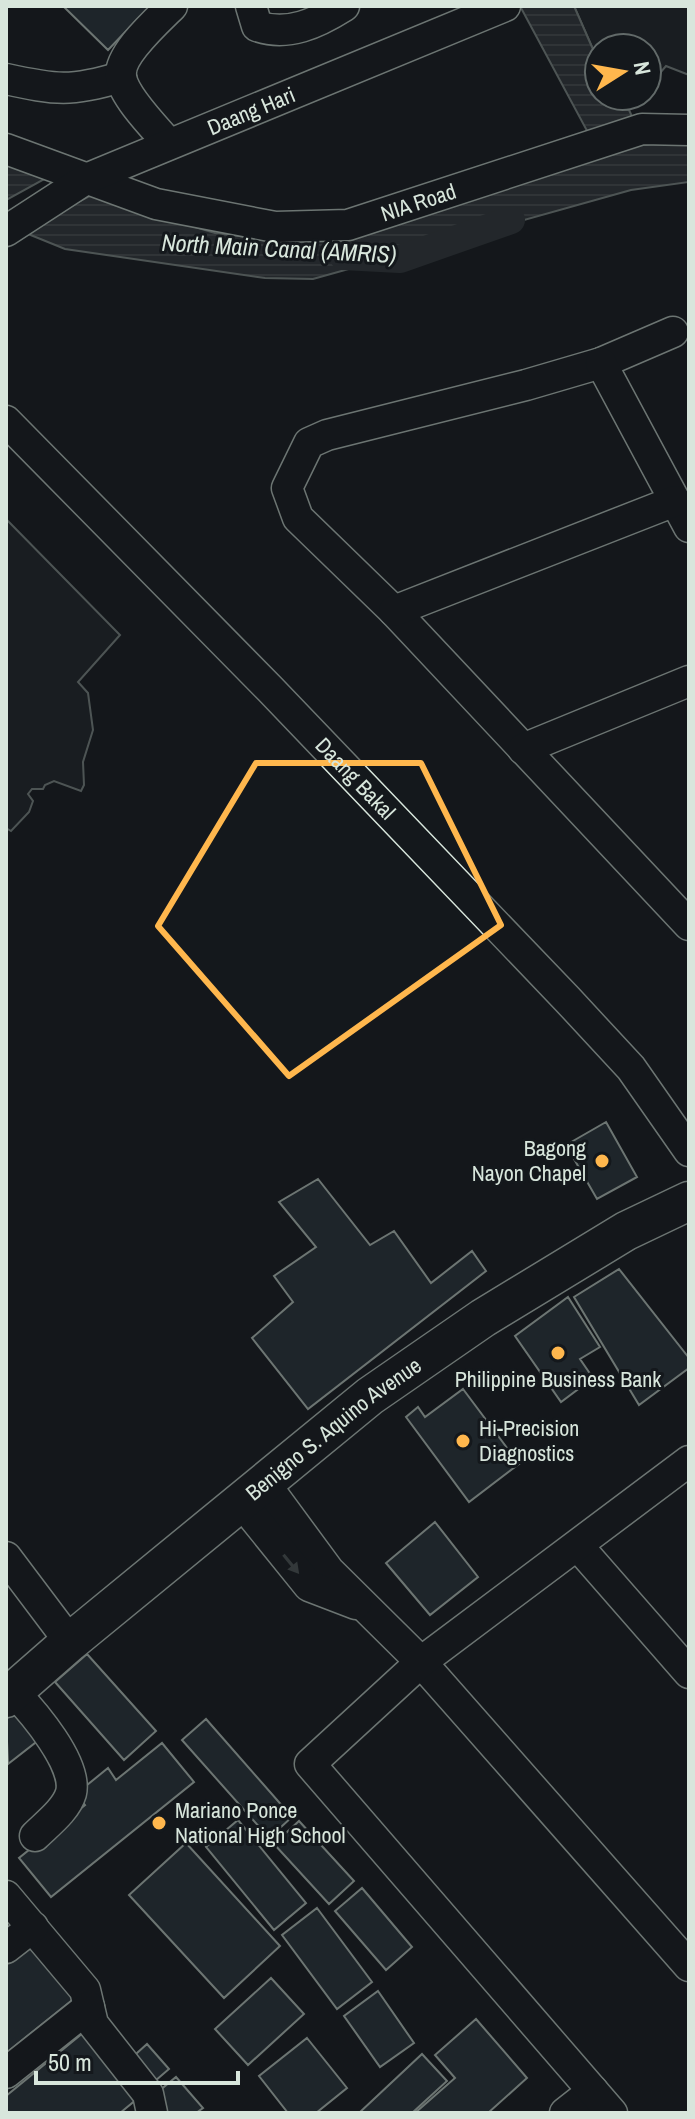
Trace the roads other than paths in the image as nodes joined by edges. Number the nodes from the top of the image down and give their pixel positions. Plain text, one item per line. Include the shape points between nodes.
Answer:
1 (172, 6) edge
2 (251, 6) edge
3 (344, 6) edge
4 (498, 7) edge
5 (121, 77) junction
6 (6, 79) edge
7 (689, 130) edge
8 (169, 144) junction
9 (6, 149) edge
10 (86, 179) junction
11 (8, 229) edge
12 (673, 332) dead end
13 (601, 363) junction
14 (6, 421) edge
15 (682, 514) edge
16 (394, 611) junction
17 (689, 681) edge
18 (523, 749) junction
19 (689, 925) edge
20 (689, 1151) edge
21 (689, 1201) edge
22 (689, 1461) edge
23 (254, 1494) junction
24 (578, 1546) junction
25 (6, 1557) edge
26 (70, 1642) junction
27 (421, 1662) junction
28 (689, 1673) edge
29 (10, 1695) edge
30 (35, 1836) dead end
31 (6, 1896) edge
32 (33, 1927) junction
33 (6, 1948) edge
34 (689, 1966) edge
35 (89, 2007) junction
36 (6, 2073) edge
37 (603, 2102) edge
38 (152, 2113) edge
39 (565, 2113) edge

1 - 5 street via 124,61
2 - 3 street via 257,26 274,32 312,24
4 - 8 street, Daang Hari
5 - 6 street via 85,88 50,89
5 - 8 street via 134,104
7 - 10 street, NIA Road via 642,129 348,225 275,227 156,204
8 - 10 street, Daang Hari
9 - 10 street, NIA Road
10 - 11 street, Daang Hari
12 - 13 street
13 - 15 street
13 - 16 street via 309,443 287,488 298,518
14 - 20 street, Daang Bakal via 567,999 631,1068
15 - 16 street
16 - 18 street
17 - 18 street
18 - 19 street
21 - 23 main road, Benigno S. Aquino Avenue via 626,1231 483,1318 370,1396
22 - 24 street
23 - 26 main road, Benigno S. Aquino Avenue
23 - 27 street
24 - 27 street
24 - 28 street
25 - 26 street
26 - 29 main road, Benigno S. Aquino Avenue
27 - 34 street
27 - 37 street via 310,1764
29 - 30 street via 60,1752 71,1774 66,1803
31 - 32 street
32 - 33 street
32 - 35 street via 85,1990
35 - 36 street
35 - 38 street via 93,2024 148,2094
37 - 39 street

